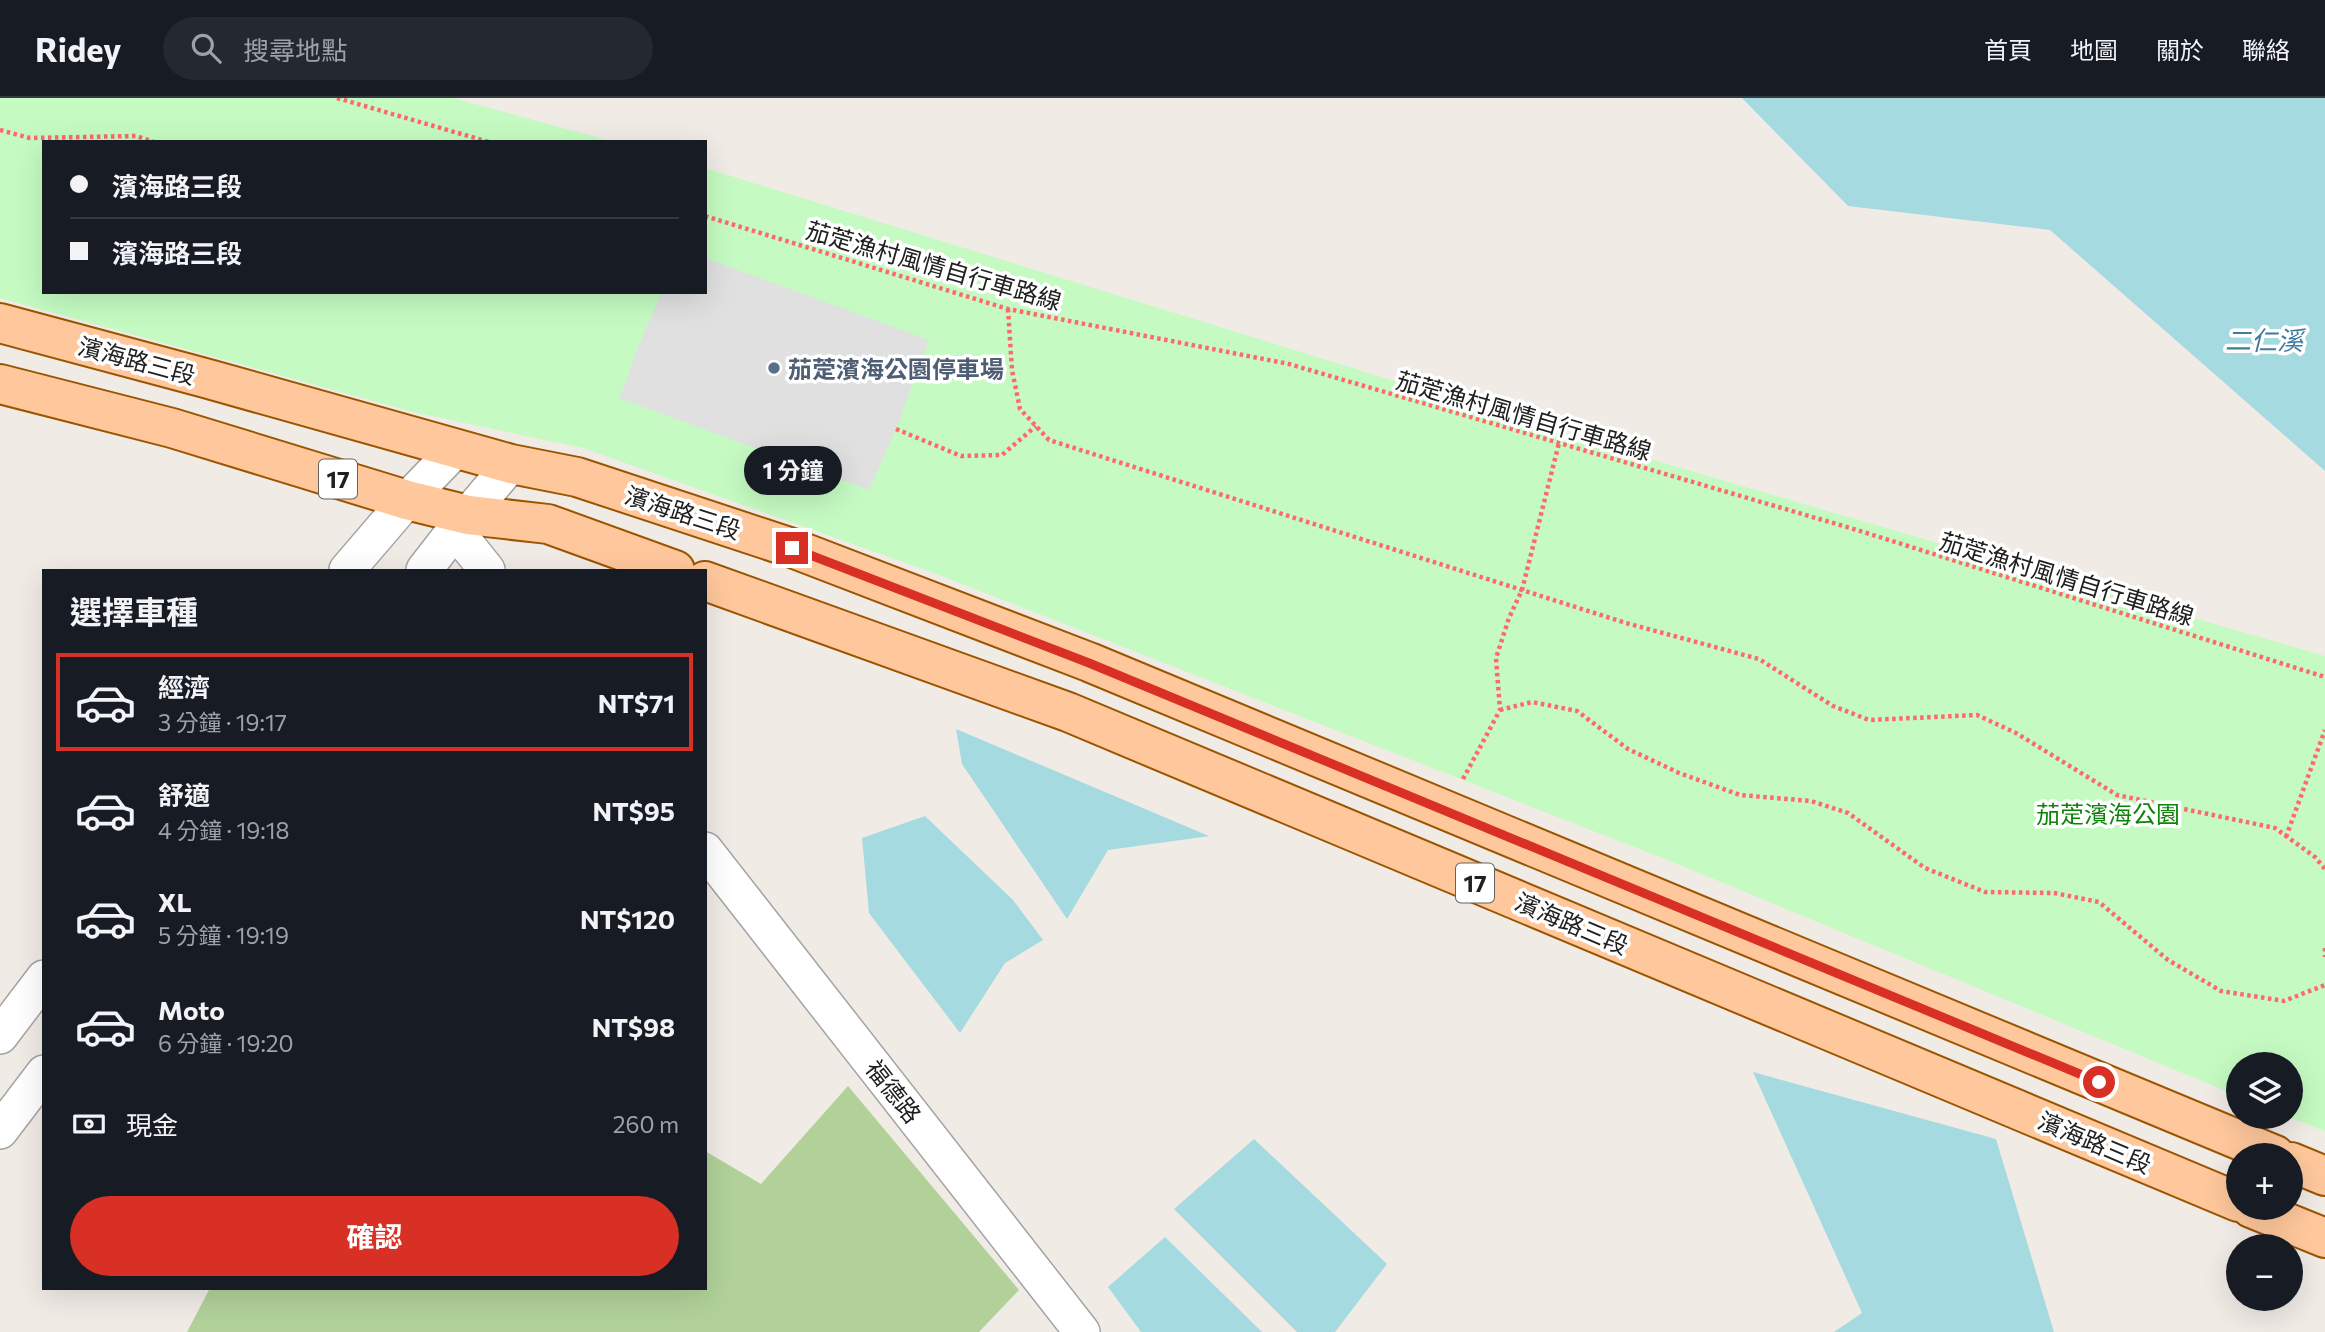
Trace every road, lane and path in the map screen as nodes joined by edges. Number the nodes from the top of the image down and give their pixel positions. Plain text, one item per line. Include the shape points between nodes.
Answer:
1 (337, 98) edge
2 (0, 130) edge
3 (149, 140) edge
4 (482, 140) edge
5 (707, 217) edge
6 (1009, 309) junction
7 (0, 323) edge
8 (0, 384) edge
9 (1036, 426) junction
10 (896, 429) dead end
11 (1559, 443) junction
12 (456, 449) junction
13 (511, 464) junction
14 (407, 500) junction
15 (461, 522) junction
16 (348, 569) edge
17 (425, 569) edge
18 (486, 569) edge
19 (672, 569) edge
20 (707, 583) edge
21 (1522, 590) junction
22 (2325, 677) edge
23 (1500, 710) junction
24 (2325, 730) edge
25 (1447, 811) junction
26 (2286, 836) junction
27 (707, 853) edge
28 (2325, 869) edge
29 (2325, 948) edge
30 (2325, 957) edge
31 (42, 981) edge
32 (2325, 985) edge
33 (0, 1036) edge
34 (42, 1076) edge
35 (0, 1131) edge
36 (2246, 1143) edge
37 (2303, 1167) edge
38 (2325, 1176) edge
39 (2226, 1197) edge
40 (2281, 1220) edge
41 (2325, 1238) edge
42 (1082, 1332) edge

1 - 4 path
2 - 3 path via 30,138 136,136
5 - 6 path, 茄萣漁村風情自行車路線
6 - 9 path via 1012,370 1020,409
6 - 11 path, 茄萣漁村風情自行車路線 via 1289,364
7 - 12 main road, 濱海路三段 / 17
8 - 14 main road, 17 via 172,428
9 - 10 path via 1002,455 961,456
9 - 21 path via 1049,440
11 - 21 path
11 - 22 path, 茄萣漁村風情自行車路線 via 1857,530
12 - 13 main road, 濱海路三段 / 17
12 - 14 street
13 - 15 street
13 - 25 main road, 濱海路三段 / 17 via 577,477 792,548 1089,663
14 - 15 main road, 17
14 - 16 street
15 - 17 street
15 - 18 street
15 - 19 main road, 17 via 548,524
20 - 39 main road, 濱海路三段 / 17 via 1068,712
21 - 23 path via 1496,658
21 - 26 path via 1759,659 1833,706 1869,720 1977,716 2016,733 2117,795 2275,828
23 - 25 path
23 - 32 path via 1532,702 1577,711 1628,749 1679,773 1740,795 1811,801 1848,813 1925,868 1985,892 2053,894 2099,902 2168,960 2221,991 2284,1001
24 - 26 path
25 - 36 main road, 濱海路三段 / 17
26 - 28 path
27 - 42 street, 福德路
29 - 30 path
31 - 33 street
34 - 35 street
37 - 38 main road
40 - 41 main road

